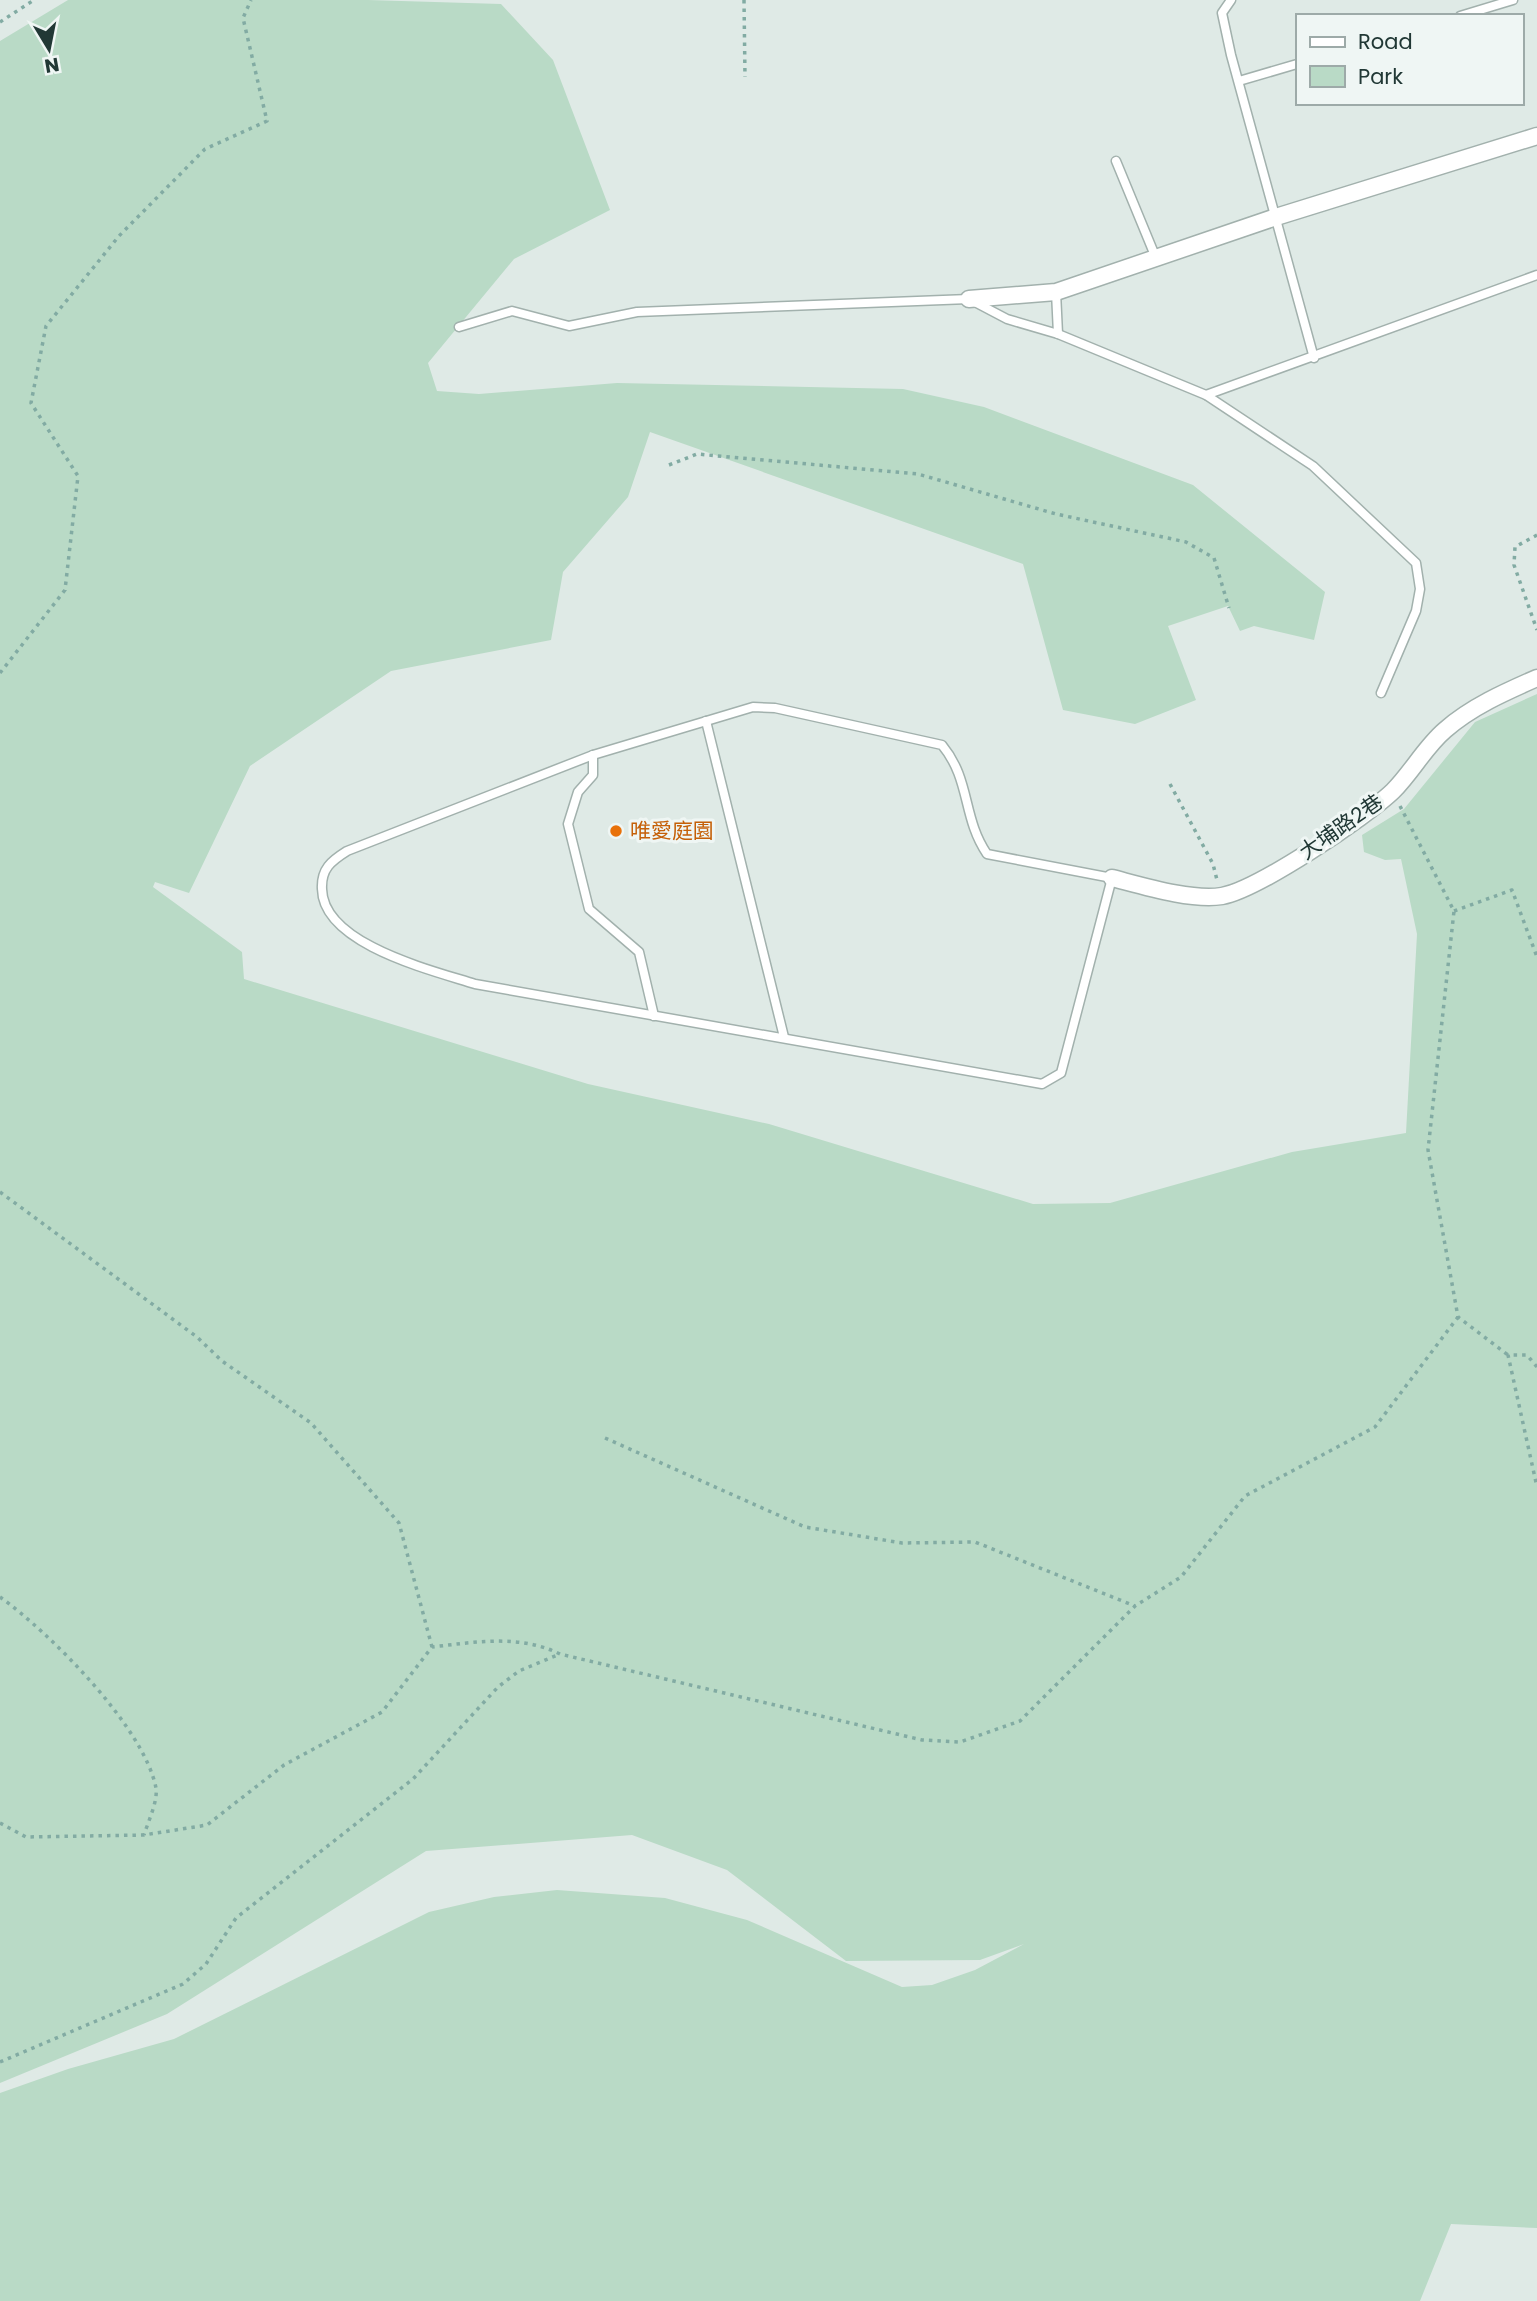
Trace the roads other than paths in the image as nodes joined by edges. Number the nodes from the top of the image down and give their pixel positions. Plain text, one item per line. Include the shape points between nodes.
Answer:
1 (1231, 0) edge
2 (1513, 0) edge
3 (1467, 14) edge
4 (1296, 64) edge
5 (1239, 81) junction
6 (1537, 136) edge
7 (1116, 161) dead end
8 (1276, 217) junction
9 (1156, 258) junction
10 (1537, 275) edge
11 (1056, 292) junction
12 (969, 299) junction
13 (459, 327) dead end
14 (1058, 334) junction
15 (1314, 358) junction
16 (1206, 394) junction
17 (1537, 678) edge
18 (1381, 693) dead end
19 (706, 720) junction
20 (593, 755) junction
21 (1112, 878) junction
22 (654, 1016) junction
23 (784, 1037) junction

1 - 5 lane via 1222,13
2 - 3 lane
4 - 5 lane
5 - 8 lane
6 - 8 street
7 - 9 lane
8 - 9 street
8 - 15 lane
9 - 11 street
10 - 15 lane
11 - 12 street
11 - 14 lane
12 - 13 lane via 637,312 569,326 512,311
12 - 14 lane via 1007,319
14 - 16 lane
15 - 16 lane
16 - 18 lane via 1313,466 1416,563 1420,589 1416,611
17 - 21 street, 大埔路2巷 via 1497,695 1444,730 1393,791 1272,874 1221,896
19 - 20 lane
19 - 21 lane via 753,708 775,708 942,745 957,763 974,835 987,854
19 - 23 lane
20 - 22 lane via 593,775 579,792 568,824 589,909 639,952
20 - 22 lane via 347,851 331,861 323,874 323,902 330,916 363,942 419,966 475,984
21 - 23 lane via 1061,1073 1042,1084
22 - 23 lane

